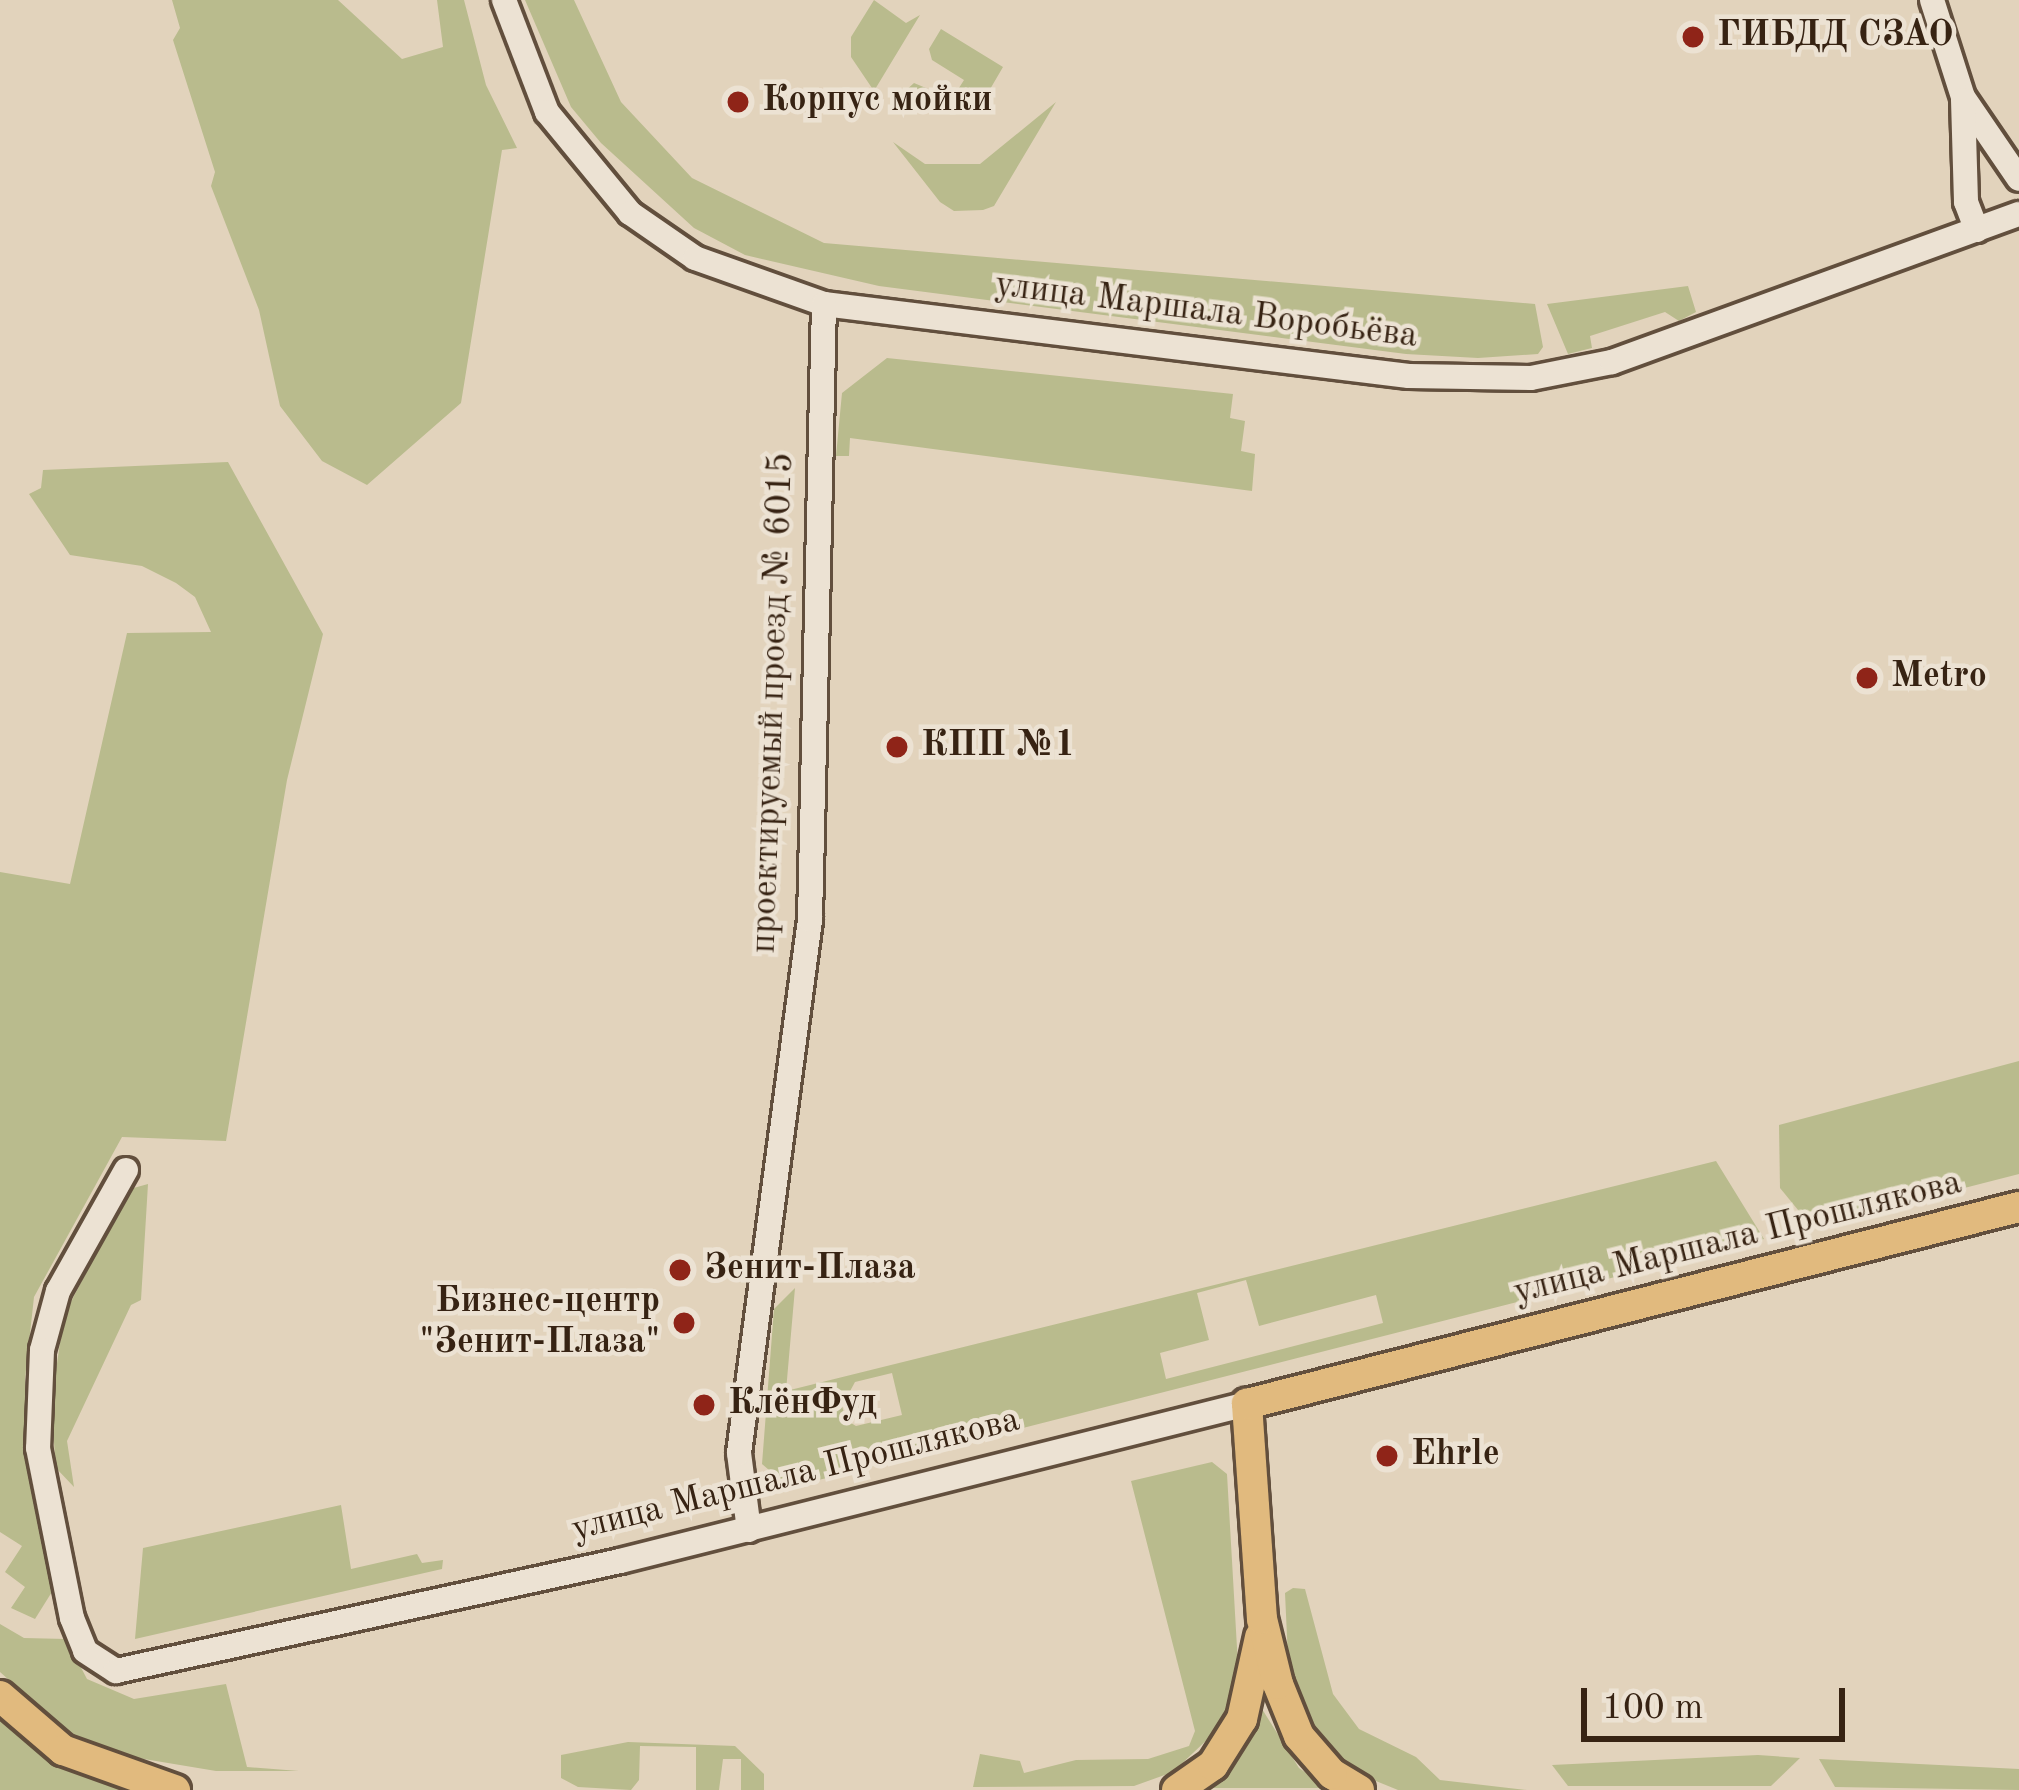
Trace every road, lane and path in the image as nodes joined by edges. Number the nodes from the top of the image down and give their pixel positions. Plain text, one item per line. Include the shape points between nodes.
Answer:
1 (504, 0) edge
2 (1932, 0) edge
3 (1963, 97) junction
4 (2019, 179) edge
5 (2019, 214) edge
6 (1976, 230) junction
7 (824, 304) junction
8 (126, 1169) dead end
9 (2019, 1207) edge
10 (1247, 1404) junction
11 (749, 1530) junction
12 (1262, 1619) junction
13 (0, 1696) edge
14 (176, 1790) edge
15 (1177, 1790) edge
16 (1359, 1790) edge

1 - 7 street, улица Маршала Воробьёва via 547,112 630,213 694,258
2 - 3 street
3 - 4 street
3 - 6 street via 1966,202
5 - 6 street, улица Маршала Воробьёва
6 - 7 street, улица Маршала Воробьёва via 1612,362 1498,381
7 - 11 street, проектируемый проезд № 6015 via 810,920 739,1453
8 - 11 street, улица Маршала Прошлякова via 58,1291 42,1350 38,1448 72,1618 86,1651 103,1666 128,1672
9 - 10 main road, улица Маршала Прошлякова
10 - 11 street, улица Маршала Прошлякова
10 - 12 main road
12 - 15 main road via 1242,1719 1213,1766
12 - 16 main road via 1298,1736
13 - 14 main road via 63,1750

